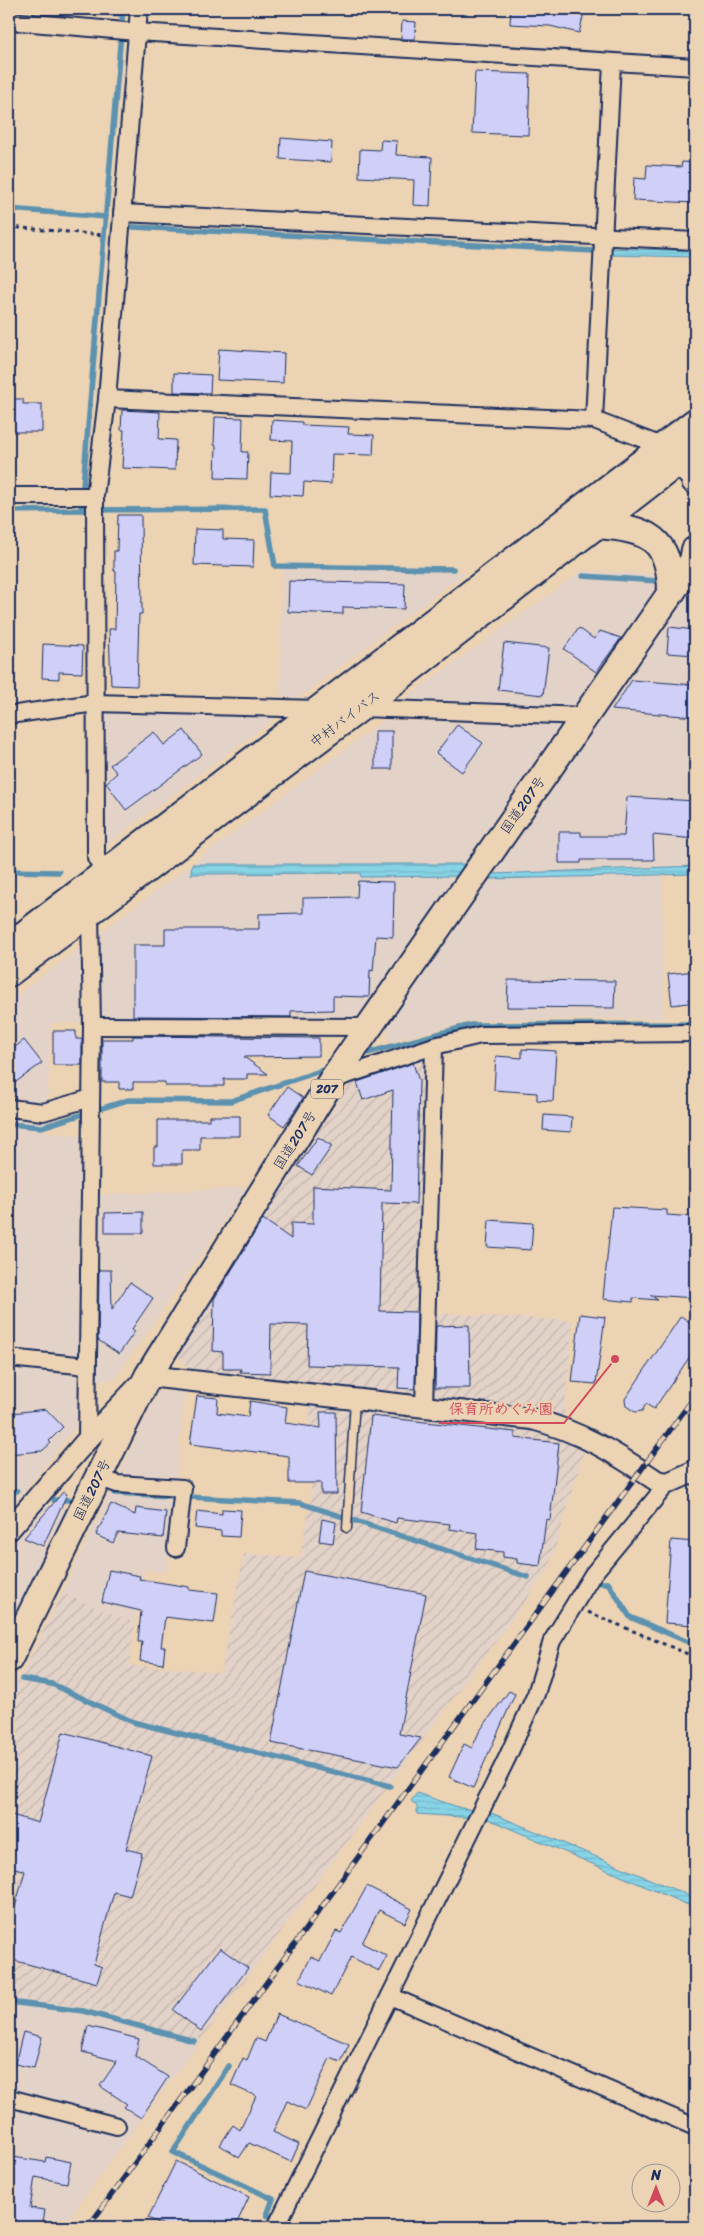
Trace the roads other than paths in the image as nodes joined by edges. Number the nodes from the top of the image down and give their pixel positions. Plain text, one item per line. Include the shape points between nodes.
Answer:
1 (139, 9) edge
2 (9, 21) edge
3 (137, 32) junction
4 (612, 63) junction
5 (695, 67) edge
6 (122, 213) junction
7 (603, 238) junction
8 (695, 241) edge
9 (107, 399) junction
10 (594, 420) junction
11 (695, 422) edge
12 (683, 459) edge
13 (9, 496) edge
14 (95, 496) junction
15 (596, 525) junction
16 (695, 557) edge
17 (671, 593) junction
18 (95, 703) junction
19 (360, 708) junction
20 (318, 709) junction
21 (9, 715) edge
22 (586, 716) junction
23 (113, 880) junction
24 (83, 904) junction
25 (9, 946) edge
26 (9, 973) edge
27 (92, 1026) junction
28 (370, 1027) junction
29 (695, 1033) edge
30 (434, 1046) junction
31 (332, 1080) junction
32 (9, 1108) edge
33 (91, 1108) junction
34 (9, 1358) edge
35 (87, 1366) junction
36 (148, 1376) junction
37 (355, 1399) junction
38 (424, 1407) junction
39 (88, 1440) junction
40 (695, 1471) edge
41 (98, 1478) junction
42 (668, 1483) junction
43 (347, 1528) dead end
44 (9, 1530) edge
45 (176, 1548) dead end
46 (9, 1660) edge
47 (390, 1996) junction
48 (9, 2098) edge
49 (117, 2126) dead end
50 (695, 2127) edge
51 (278, 2223) edge

1 - 3 street
2 - 3 street
3 - 4 street
3 - 6 street
4 - 5 street
4 - 7 street
6 - 7 street
6 - 9 street
7 - 8 street
7 - 10 street
9 - 10 street
9 - 14 street
10 - 12 street
11 - 12 highway
12 - 15 highway, 中村バイパス
12 - 20 highway, 中村バイパス
13 - 14 street
14 - 18 street
15 - 17 highway via 628,528 656,542 671,572
15 - 19 highway, 中村バイパス
16 - 17 highway, 国道207号 / 207
17 - 22 highway, 国道207号 / 207
18 - 20 street
18 - 21 street
18 - 23 street via 96,858
19 - 22 street
19 - 23 highway, 中村バイパス
20 - 23 highway, 中村バイパス
22 - 28 highway, 国道207号 / 207
23 - 24 highway, 中村バイパス
24 - 25 highway, 中村バイパス
24 - 26 highway, 中村バイパス
24 - 27 street
27 - 28 street
27 - 33 street
28 - 31 highway, 国道207号 / 207
29 - 30 street via 481,1034
30 - 31 street
30 - 38 street
31 - 36 highway, 国道207号 / 207
32 - 33 street via 43,1112
33 - 35 street
34 - 35 street
35 - 39 street
36 - 37 street
36 - 39 street
36 - 41 highway, 国道207号 / 207
37 - 38 street
37 - 43 lane
38 - 42 street via 532,1419 563,1427 600,1444 658,1481
39 - 44 street
40 - 42 street
41 - 45 street via 117,1484 183,1488
41 - 46 highway, 国道207号 / 207
42 - 47 street via 593,1574 552,1642 536,1694
47 - 50 street
47 - 51 street
48 - 49 street

